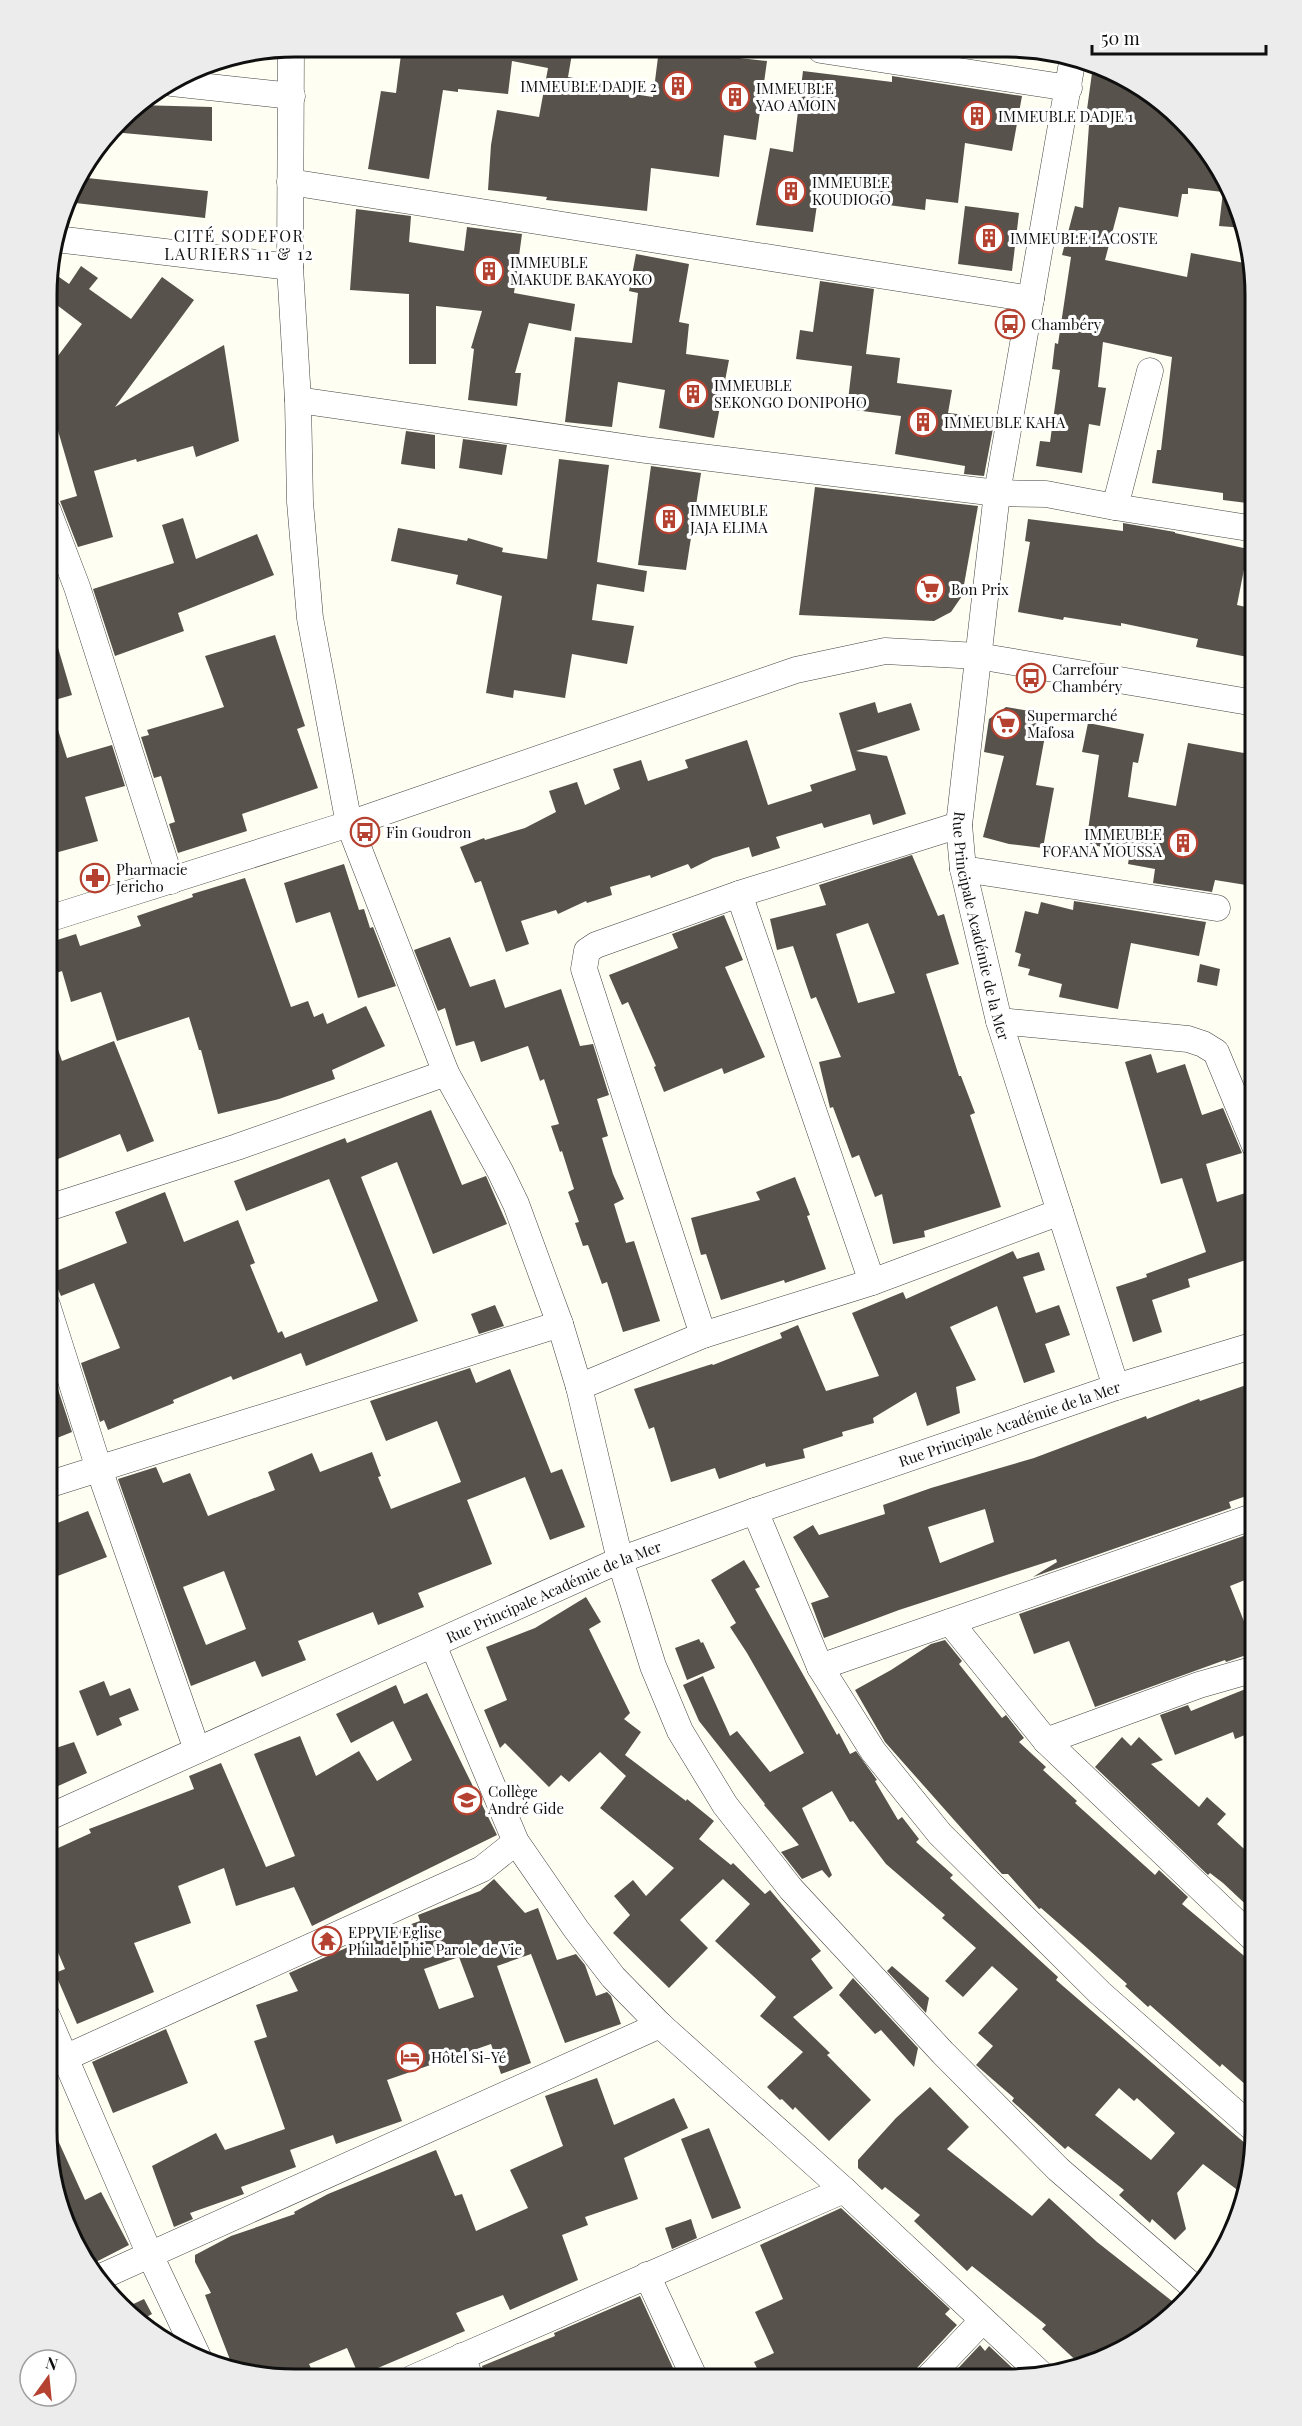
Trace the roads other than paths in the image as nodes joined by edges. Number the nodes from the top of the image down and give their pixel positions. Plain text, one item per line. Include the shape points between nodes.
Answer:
1 (291, 57) edge
2 (867, 57) edge
3 (1072, 66) edge
4 (185, 84) edge
5 (1069, 88) junction
6 (292, 96) junction
7 (290, 182) junction
8 (64, 240) edge
9 (290, 267) junction
10 (1031, 299) junction
11 (1150, 371) dead end
12 (298, 400) junction
13 (997, 493) junction
14 (1115, 507) junction
15 (1245, 527) edge
16 (57, 535) edge
17 (978, 656) junction
18 (1245, 701) edge
19 (349, 824) junction
20 (959, 825) junction
21 (963, 869) junction
22 (171, 881) junction
23 (739, 894) junction
24 (1217, 908) dead end
25 (57, 916) edge
26 (999, 1021) junction
27 (446, 1073) junction
28 (1245, 1122) edge
29 (57, 1205) edge
30 (1060, 1212) junction
31 (872, 1282) junction
32 (560, 1324) junction
33 (703, 1335) junction
34 (57, 1337) edge
35 (1245, 1348) edge
36 (579, 1387) junction
37 (1116, 1387) junction
38 (99, 1469) junction
39 (57, 1482) edge
40 (755, 1510) junction
41 (1245, 1519) edge
42 (620, 1560) junction
43 (950, 1622) junction
44 (433, 1645) junction
45 (820, 1667) junction
46 (1245, 1672) edge
47 (1046, 1741) junction
48 (197, 1750) junction
49 (57, 1813) edge
50 (516, 1842) junction
51 (1245, 1930) edge
52 (660, 2025) junction
53 (57, 2062) edge
54 (57, 2064) edge
55 (1245, 2121) edge
56 (844, 2190) junction
57 (150, 2255) junction
58 (105, 2275) edge
59 (647, 2275) junction
60 (1190, 2284) edge
61 (981, 2320) junction
62 (193, 2345) edge
63 (466, 2367) edge
64 (1034, 2367) edge
65 (690, 2369) edge
66 (936, 2369) edge

1 - 6 street
2 - 5 street
3 - 5 street, Rue Principale Académie de la Mer
4 - 6 street
5 - 10 street, Rue Principale Académie de la Mer
6 - 7 street
7 - 9 street
7 - 10 street
8 - 9 street
9 - 12 street
10 - 13 street, Rue Principale Académie de la Mer
11 - 14 street
12 - 13 street via 645,450
12 - 19 street via 300,502 310,618
13 - 14 street via 1046,494
13 - 17 street, Rue Principale Académie de la Mer
14 - 15 street
16 - 22 street
17 - 18 street
17 - 19 street via 885,651 796,670
17 - 20 street, Rue Principale Académie de la Mer
19 - 22 street
19 - 27 street
20 - 21 street, Rue Principale Académie de la Mer
20 - 23 street
21 - 24 street
21 - 26 street, Rue Principale Académie de la Mer
22 - 25 street
23 - 31 street
23 - 33 street via 596,945 587,951 584,969
26 - 28 street via 1188,1039 1203,1044 1216,1052
26 - 30 street, Rue Principale Académie de la Mer
27 - 29 street via 237,1148
27 - 32 street via 516,1204
30 - 31 street
30 - 37 street, Rue Principale Académie de la Mer
31 - 33 street
32 - 36 street
32 - 38 street
33 - 36 street
34 - 38 street
35 - 37 street
36 - 42 street
37 - 40 street, Rue Principale Académie de la Mer
38 - 39 street
38 - 48 street
40 - 42 street, Rue Principale Académie de la Mer
40 - 45 street
41 - 43 street
42 - 44 street, Rue Principale Académie de la Mer
42 - 60 street via 653,1666 680,1731 725,1805 791,1889 943,2053 1058,2169
43 - 45 street
43 - 47 street
44 - 48 street, Rue Principale Académie de la Mer
44 - 50 street
45 - 55 street via 873,1751 940,1834 1100,1994
46 - 47 street
47 - 51 street
48 - 49 street, Rue Principale Académie de la Mer
50 - 52 street via 613,1977
50 - 53 street via 482,1869
52 - 56 street
52 - 57 street
54 - 57 street
56 - 59 street
56 - 61 street
57 - 58 street
57 - 62 street
59 - 63 street
59 - 65 street
61 - 64 street
61 - 66 street

